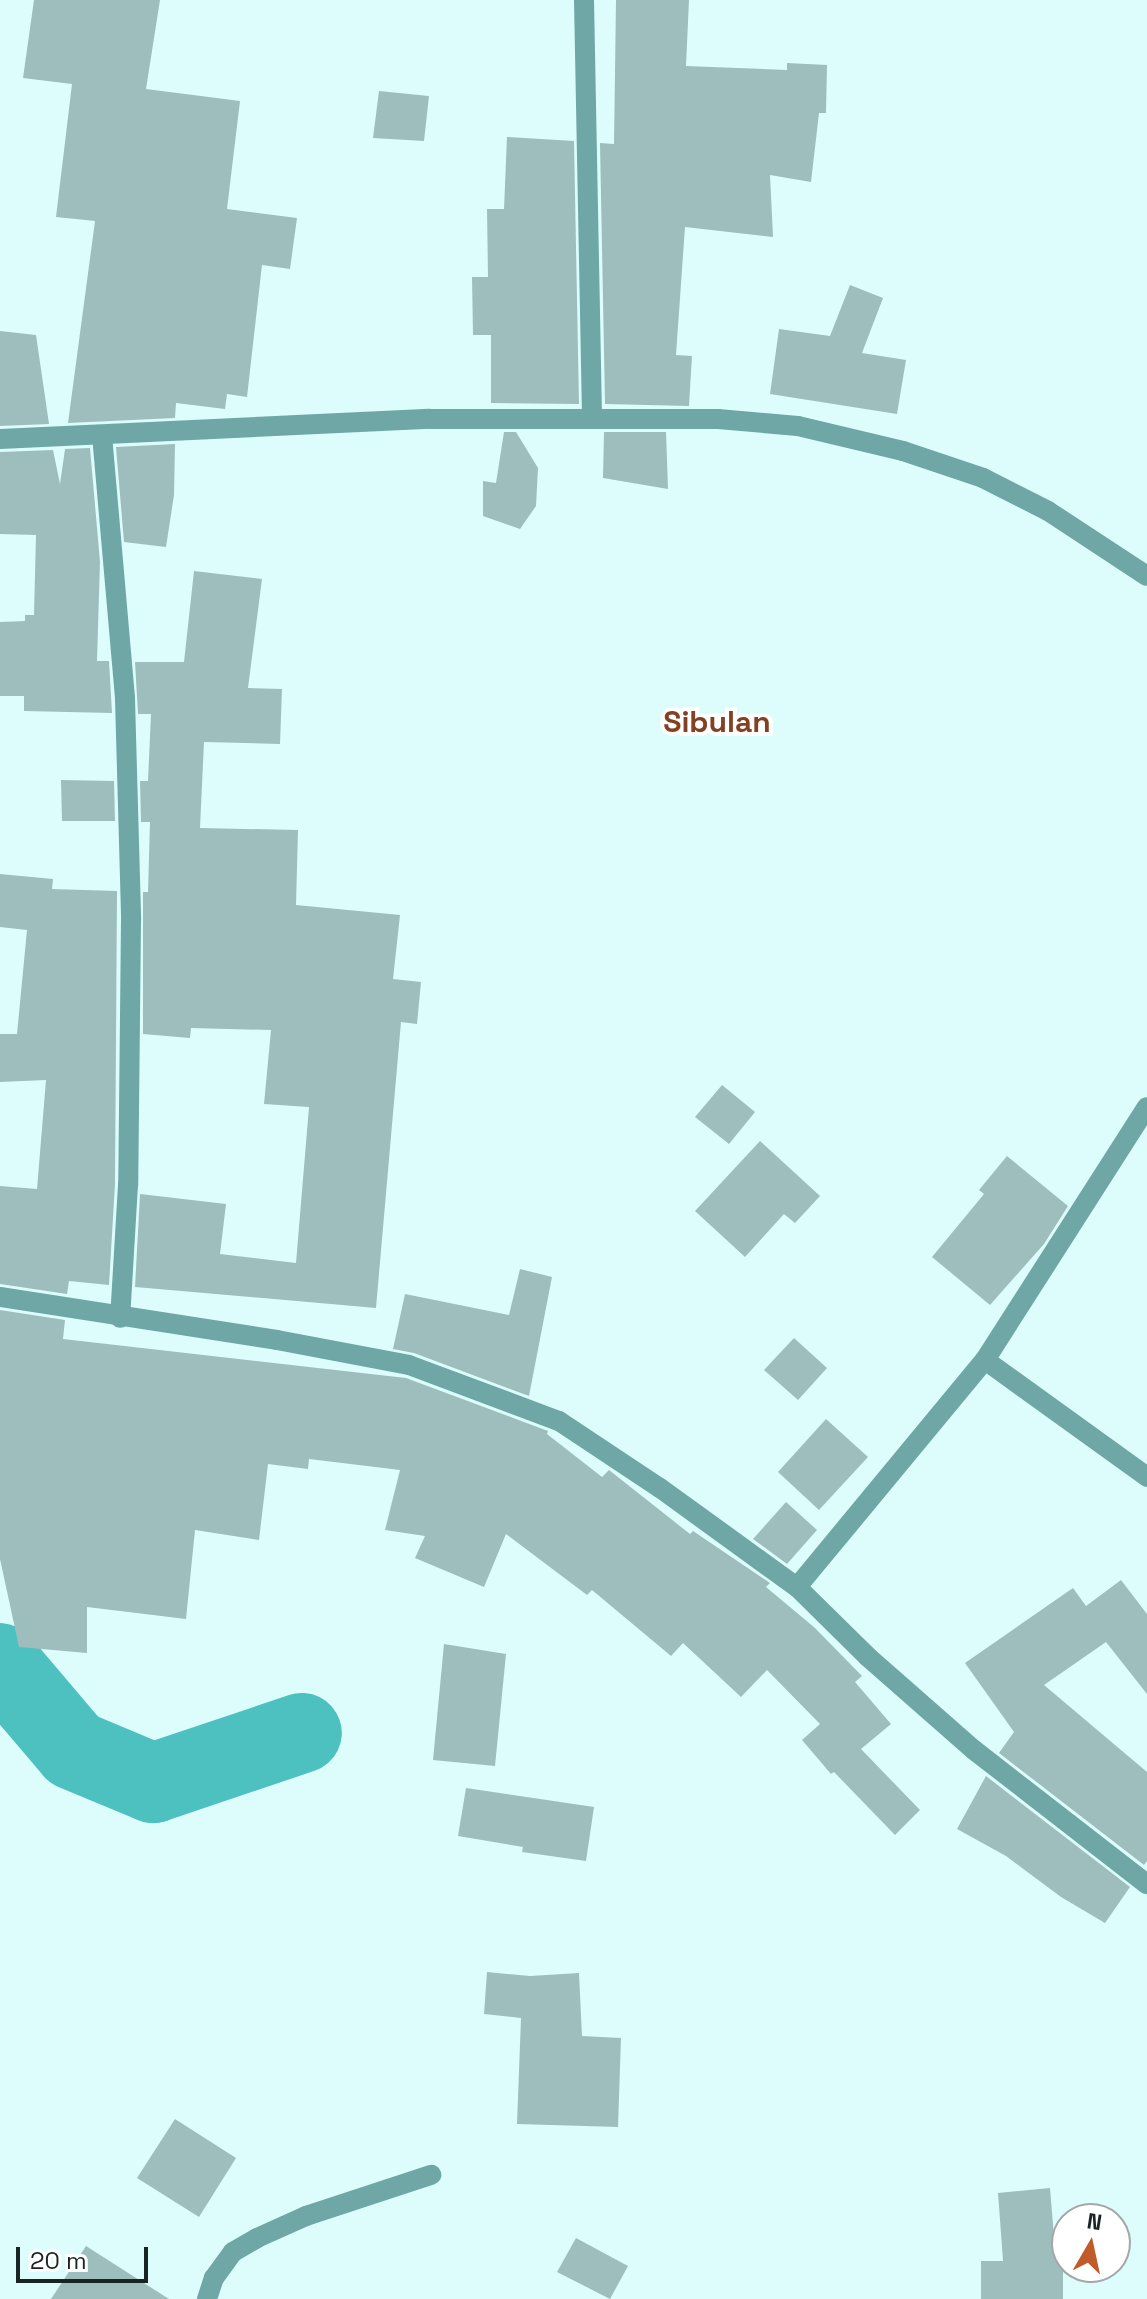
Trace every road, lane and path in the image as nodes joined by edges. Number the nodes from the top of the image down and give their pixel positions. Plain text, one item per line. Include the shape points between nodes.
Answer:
1 (584, 0) edge
2 (592, 417) junction
3 (102, 435) junction
4 (0, 439) edge
5 (1147, 576) edge
6 (1147, 1107) edge
7 (0, 1297) edge
8 (120, 1318) junction
9 (985, 1360) junction
10 (1147, 1477) edge
11 (797, 1587) junction
12 (1147, 1884) edge
13 (431, 2175) dead end
14 (207, 2299) edge

1 - 2 street
2 - 3 street via 298,423
2 - 5 street via 798,426 903,451 1022,497
3 - 4 street
3 - 8 street via 125,699 131,920 128,1185
6 - 9 street
7 - 8 street
8 - 11 street via 409,1365 559,1421
9 - 10 street
9 - 11 street
11 - 12 street via 974,1750
13 - 14 street via 306,2216 257,2238 233,2252 214,2278

